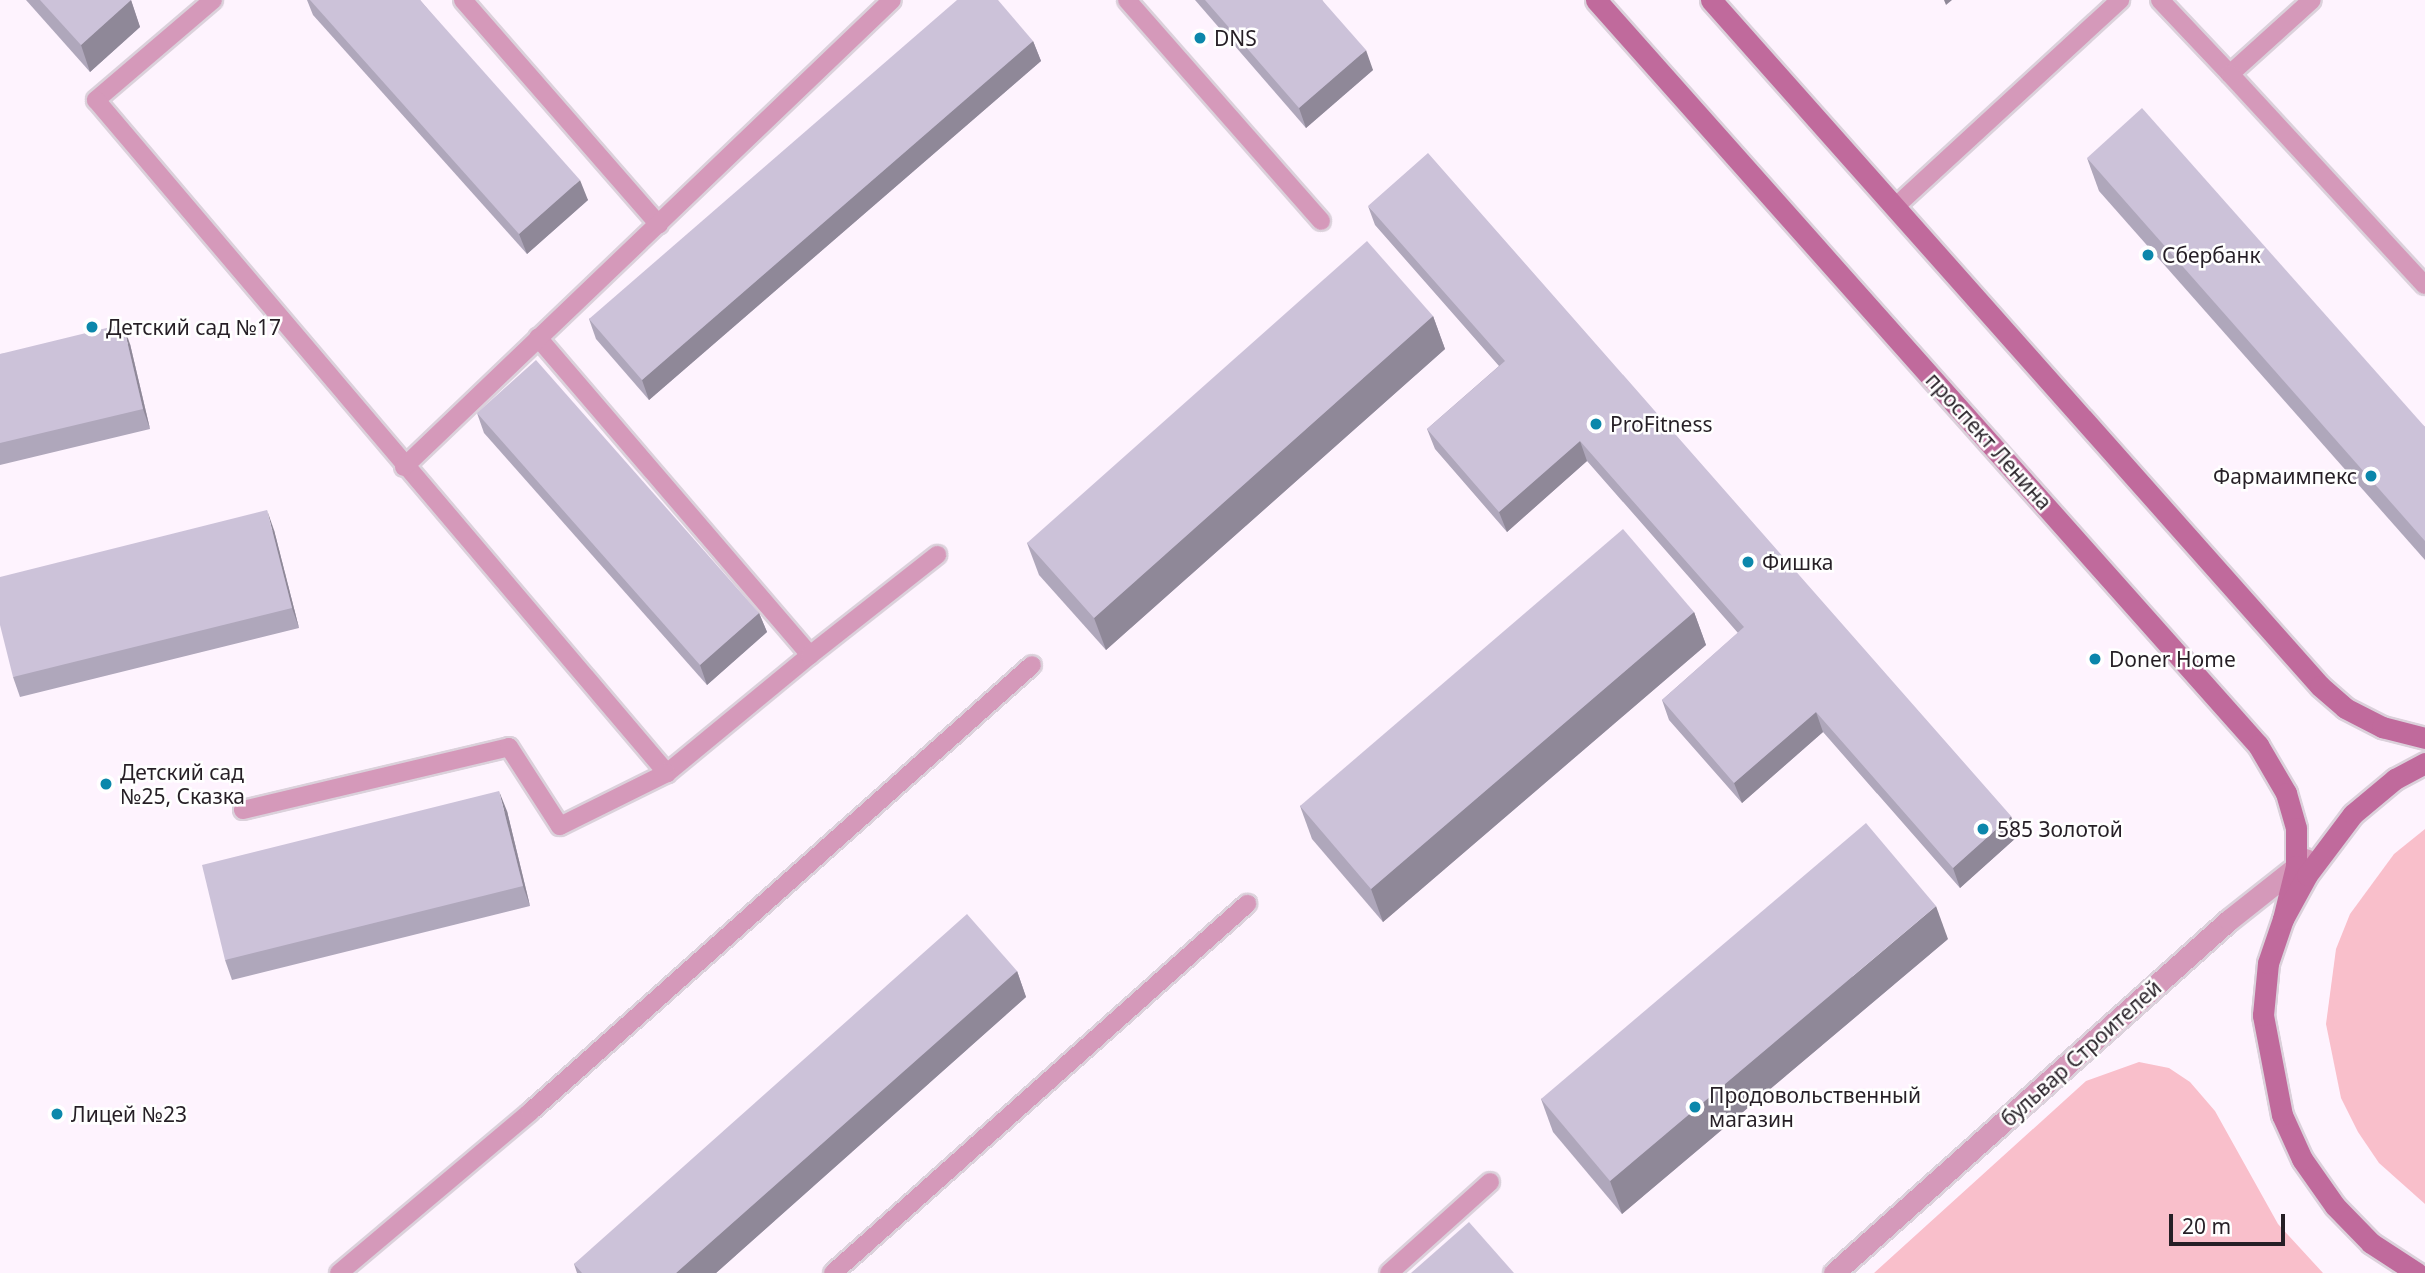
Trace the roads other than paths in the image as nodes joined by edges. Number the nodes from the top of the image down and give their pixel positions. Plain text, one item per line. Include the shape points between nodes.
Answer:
1 (463, 0) edge
2 (892, 0) edge
3 (1127, 0) edge
4 (1595, 0) edge
5 (1711, 0) edge
6 (2120, 0) edge
7 (2160, 0) edge
8 (2312, 0) edge
9 (203, 3) edge
10 (2230, 74) junction
11 (1895, 206) junction
12 (1321, 221) dead end
13 (659, 225) junction
14 (2425, 285) edge
15 (538, 338) junction
16 (404, 467) junction
17 (937, 555) dead end
18 (810, 655) junction
19 (1032, 665) dead end
20 (2425, 738) edge
21 (2425, 751) edge
22 (2425, 763) edge
23 (667, 773) junction
24 (2395, 779) junction
25 (243, 810) dead end
26 (2333, 839) junction
27 (2297, 866) junction
28 (1247, 904) dead end
29 (2283, 919) junction
30 (1490, 1182) dead end
31 (2371, 1243) junction
32 (339, 1273) edge
33 (833, 1273) edge
34 (1389, 1273) edge
35 (1834, 1273) edge
36 (2389, 1273) edge
37 (2417, 1273) edge

1 - 13 lane
2 - 13 lane
3 - 12 lane
4 - 27 main road, проспект Ленина via 2258,745 2286,793 2296,828
5 - 11 main road
6 - 11 lane
7 - 10 lane
8 - 10 lane
9 - 16 lane via 96,100
10 - 14 lane
11 - 20 main road via 2320,686 2345,708 2382,727
13 - 15 lane
15 - 16 lane
15 - 18 lane
16 - 23 lane
17 - 18 lane
18 - 23 lane
19 - 32 lane via 530,1112
21 - 24 street
22 - 24 main road
23 - 25 lane via 561,826 509,747
24 - 26 main road via 2353,814
26 - 27 street, бульвар Строителей
26 - 29 main road
27 - 29 main road, проспект Ленина
27 - 35 street, бульвар Строителей via 2230,920
28 - 33 lane
29 - 31 main road via 2268,963 2263,1016 2282,1115 2302,1159 2334,1206
30 - 34 lane
31 - 36 main road
31 - 37 main road

